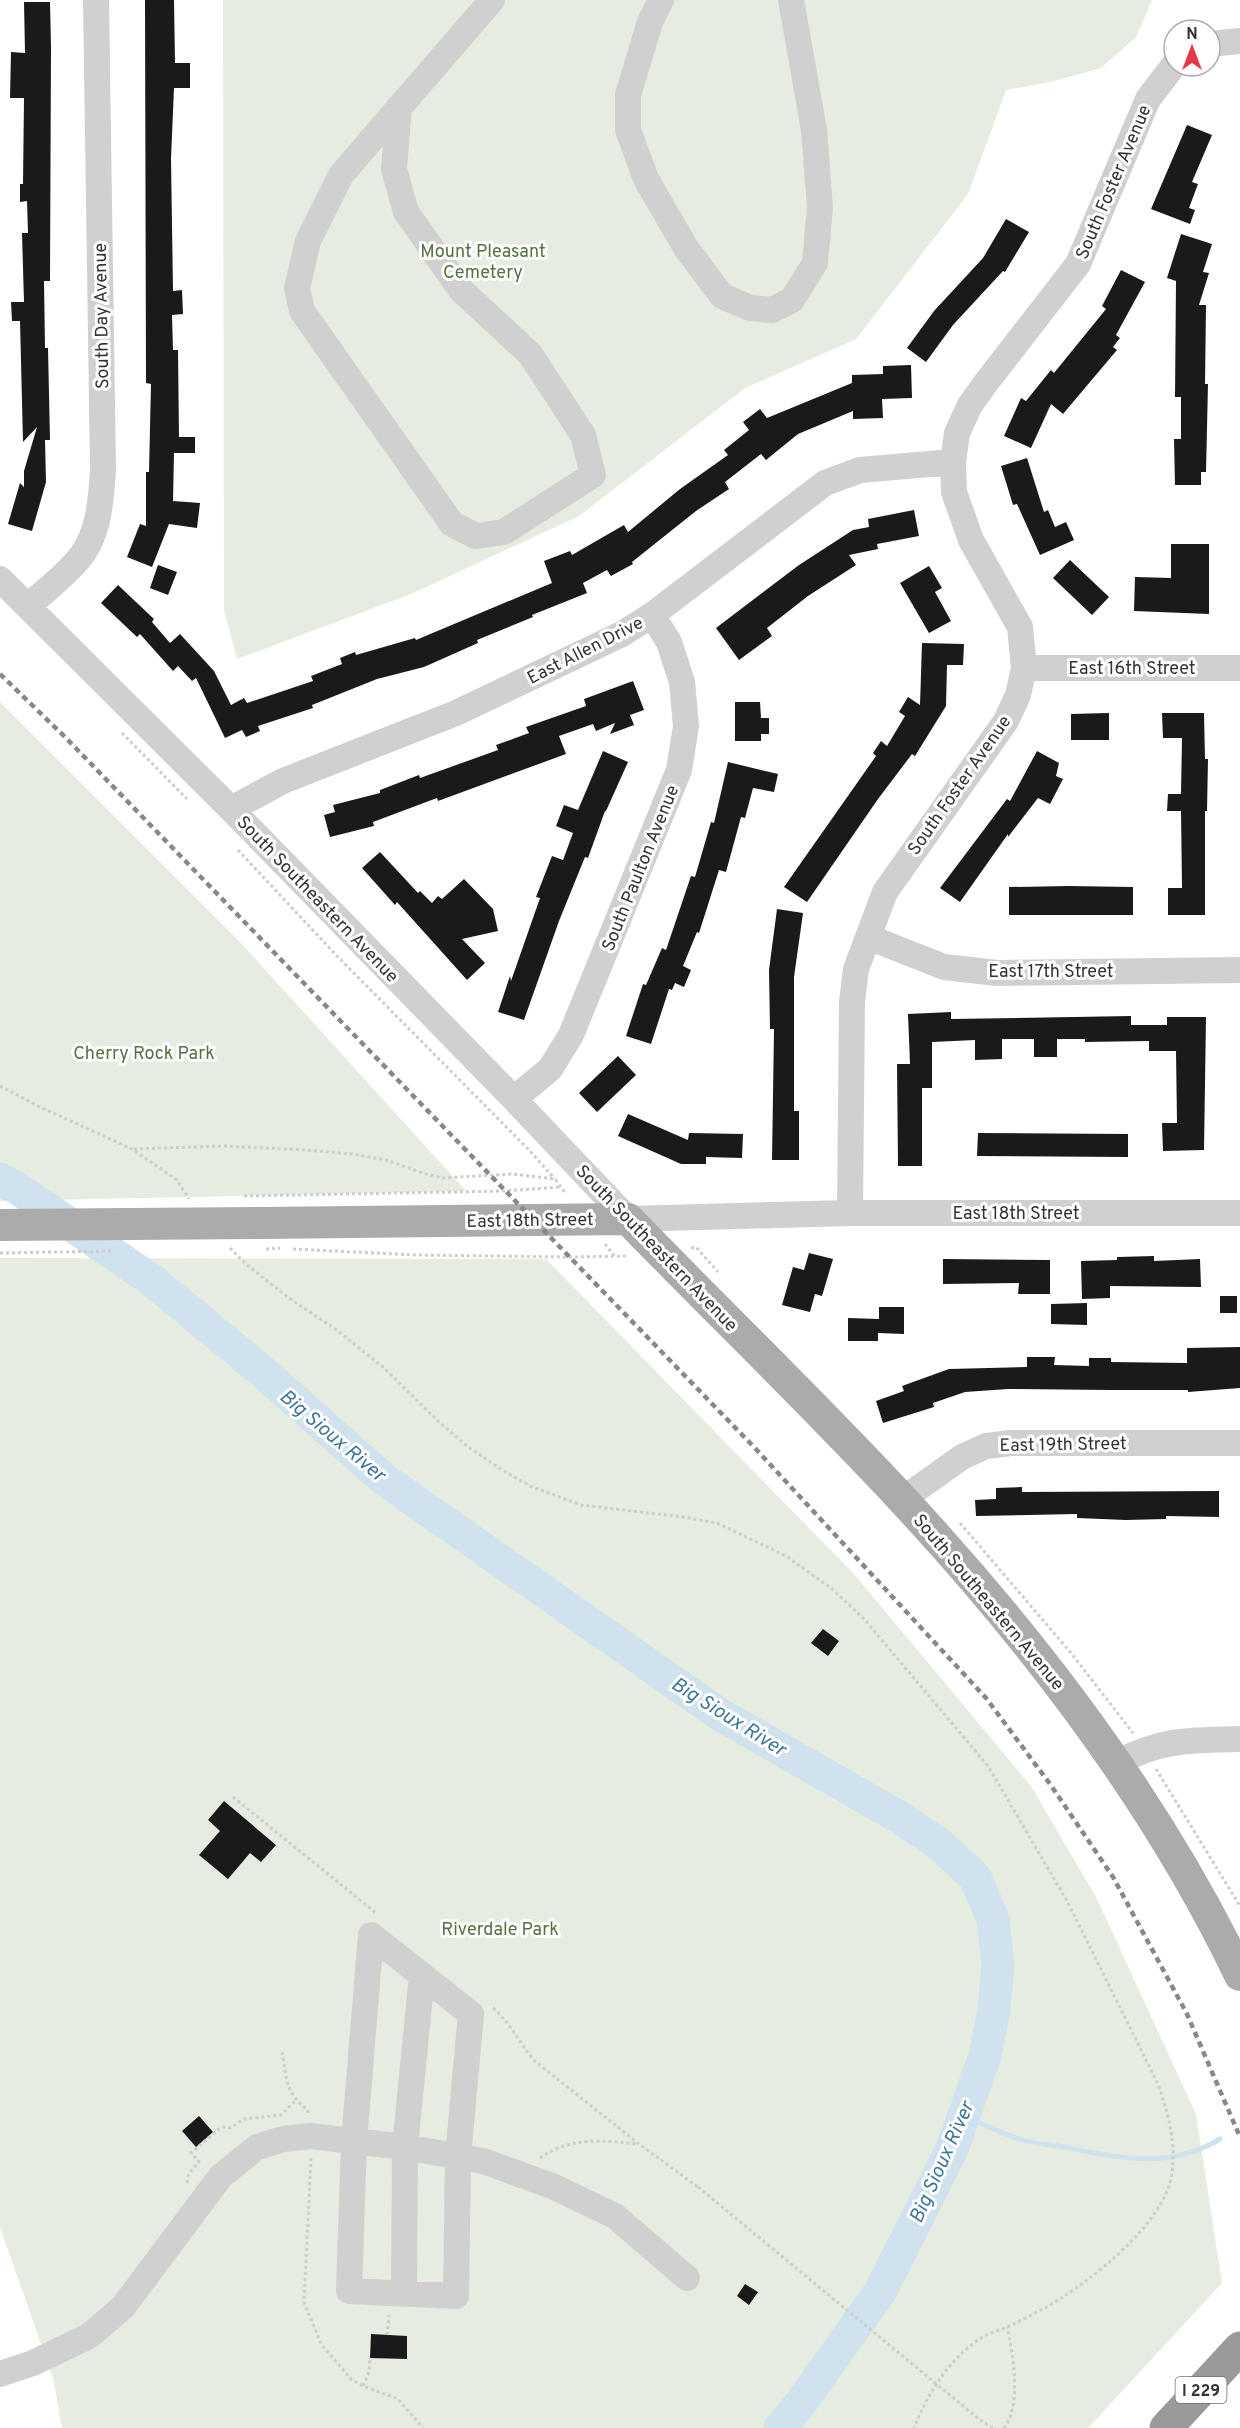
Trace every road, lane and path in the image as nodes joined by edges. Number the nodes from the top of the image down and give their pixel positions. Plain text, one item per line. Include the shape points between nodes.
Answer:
1 (96, 0) edge
2 (492, 0) edge
3 (661, 0) edge
4 (791, 0) edge
5 (1240, 41) edge
6 (1222, 43) edge
7 (1164, 78) edge
8 (399, 107) junction
9 (953, 462) junction
10 (0, 579) edge
11 (28, 606) junction
12 (652, 615) junction
13 (1024, 668) junction
14 (1240, 668) edge
15 (119, 730) dead end
16 (194, 805) dead end
17 (231, 809) junction
18 (232, 844) dead end
19 (868, 937) junction
20 (1240, 970) edge
21 (0, 1086) edge
22 (514, 1099) junction
23 (132, 1149) junction
24 (555, 1179) junction
25 (596, 1185) junction
26 (561, 1187) junction
27 (243, 1196) dead end
28 (194, 1207) dead end
29 (849, 1213) junction
30 (1240, 1213) edge
31 (628, 1219) junction
32 (586, 1220) junction
33 (0, 1226) edge
34 (224, 1242) dead end
35 (280, 1248) dead end
36 (615, 1257) dead end
37 (1240, 1443) edge
38 (903, 1499) junction
39 (1240, 1739) edge
40 (1116, 1763) junction
41 (232, 1797) dead end
42 (381, 1918) dead end
43 (422, 1975) junction
44 (1240, 1975) edge
45 (493, 2008) dead end
46 (282, 2052) dead end
47 (310, 2136) junction
48 (354, 2141) junction
49 (639, 2144) junction
50 (405, 2146) junction
51 (459, 2157) junction
52 (518, 2174) junction
53 (687, 2278) dead end
54 (404, 2294) junction
55 (1007, 2327) junction
56 (1238, 2349) edge
57 (370, 2358) dead end
58 (0, 2374) edge
59 (363, 2386) dead end
60 (914, 2428) edge
61 (993, 2428) edge
62 (1004, 2428) edge
63 (1166, 2428) edge

1 - 11 street, South Day Avenue via 104,470 101,508 78,560
2 - 8 street
3 - 4 street via 650,22 628,95 628,130 646,179 686,248 723,296 750,308 772,310 792,300 815,263 820,207 814,130
5 - 6 street
7 - 9 street, South Foster Avenue via 1148,99 1078,264 970,405 957,433
8 - 8 street via 394,169 406,212 461,290 530,354 583,435 593,475 504,532 477,536 452,524 302,311 297,288 308,241 341,175
9 - 12 street, East Allen Drive via 860,470 825,483
9 - 13 street, South Foster Avenue via 954,492 971,540 1020,627
10 - 11 street, South Southeastern Avenue
11 - 17 street, South Southeastern Avenue
12 - 17 street, East Allen Drive via 622,634 456,713 283,781
12 - 22 street, South Paulton Avenue via 669,642 682,682 686,726 679,770 571,1035 550,1069
13 - 14 street, East 16th Street
13 - 19 street, South Foster Avenue via 1018,695 1006,721 885,892
15 - 16 path
17 - 22 street, South Southeastern Avenue
18 - 24 path
19 - 20 street, East 17th Street via 944,967 998,973
19 - 29 street, South Foster Avenue via 856,969 852,1002
21 - 23 path
22 - 25 street, South Southeastern Avenue
23 - 24 path via 223,1146 306,1150 386,1160 442,1178 513,1174
23 - 28 path via 177,1180
24 - 26 path
25 - 26 path
25 - 31 street, South Southeastern Avenue
26 - 27 path
26 - 32 path
29 - 30 street, East 18th Street
29 - 31 street, East 18th Street
31 - 32 main road, East 18th Street
31 - 38 main road, South Southeastern Avenue
32 - 33 main road, East 18th Street, bridge
34 - 55 path via 247,1265 384,1368 467,1446 530,1486 581,1505 717,1523 786,1557 851,1606 988,1766 1067,1901 1153,2074 1166,2108 1172,2143 1172,2174 1162,2200 1146,2223 1105,2266 1044,2308
35 - 36 path via 416,1256
37 - 38 street, East 19th Street via 986,1446 962,1457
38 - 40 main road, South Southeastern Avenue via 1025,1640
39 - 40 street via 1170,1742 1143,1749
40 - 44 main road, South Southeastern Avenue via 1170,1847
41 - 42 path
43 - 48 street via 371,1935
43 - 50 street
43 - 51 street via 471,2014
45 - 49 path via 536,2062
46 - 47 path via 289,2091 308,2110
47 - 48 street
47 - 58 street via 257,2147 222,2176 123,2307 89,2336
48 - 50 street
48 - 54 street via 350,2290
49 - 52 path via 601,2139 580,2141 543,2155
49 - 61 path, bridge via 698,2187
50 - 51 street
50 - 54 street
51 - 52 street
51 - 54 street via 456,2296
52 - 53 street via 615,2216
55 - 60 path via 982,2337 949,2368 922,2407
55 - 62 path via 1014,2384 1011,2417
56 - 63 highway, I 229
57 - 59 path

